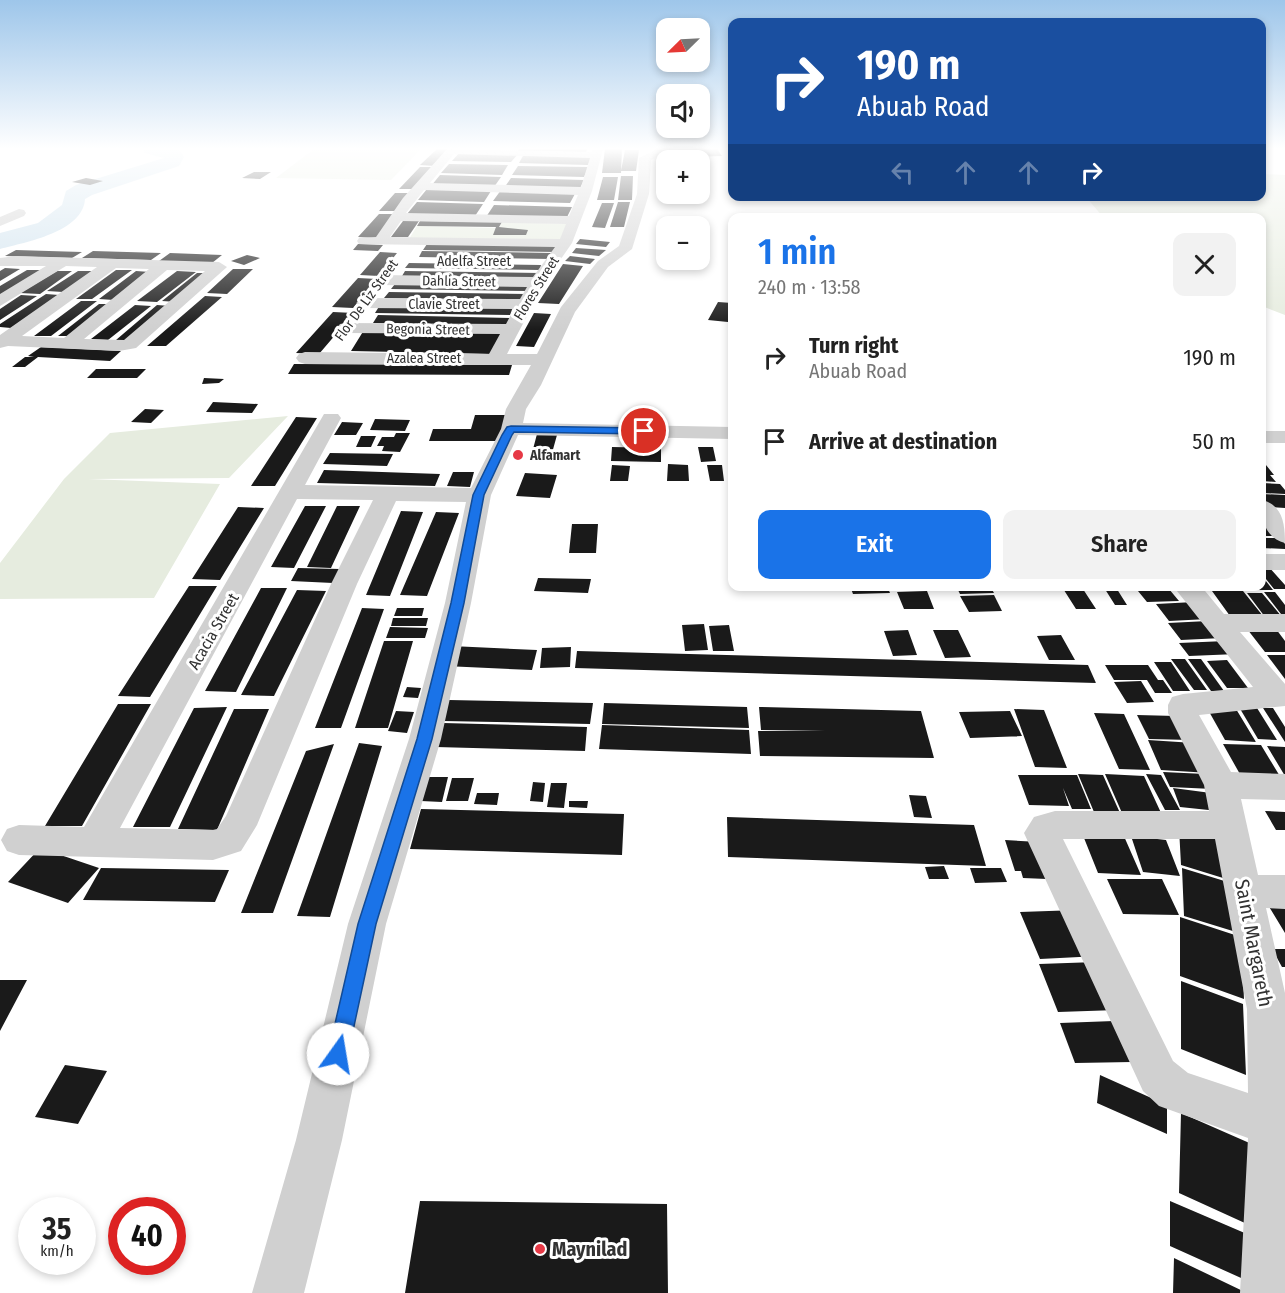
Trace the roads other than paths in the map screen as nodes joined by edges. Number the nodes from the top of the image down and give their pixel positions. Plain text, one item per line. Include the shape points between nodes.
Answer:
1 (405, 209) edge
2 (577, 209) edge
3 (639, 209) edge
4 (0, 211) edge
5 (396, 217) junction
6 (574, 220) junction
7 (0, 222) edge
8 (362, 241) dead end
9 (380, 241) junction
10 (405, 241) junction
11 (565, 243) junction
12 (528, 261) dead end
13 (0, 262) edge
14 (62, 262) junction
15 (552, 262) junction
16 (113, 263) junction
17 (165, 264) junction
18 (381, 280) junction
19 (537, 282) junction
20 (0, 301) edge
21 (364, 303) junction
22 (524, 304) junction
23 (346, 328) junction
24 (510, 329) junction
25 (2, 341) edge
26 (68, 343) junction
27 (305, 358) dead end
28 (325, 358) junction
29 (496, 358) junction
30 (543, 360) junction
31 (331, 418) dead end
32 (511, 429) junction
33 (728, 433) edge
34 (1266, 436) edge
35 (1285, 437) edge
36 (290, 492) junction
37 (388, 493) junction
38 (478, 495) junction
39 (1266, 514) edge
40 (1285, 536) edge
41 (1266, 562) edge
42 (1285, 562) edge
43 (1190, 591) edge
44 (1216, 623) junction
45 (1285, 623) edge
46 (1281, 695) edge
47 (1221, 785) junction
48 (1285, 787) edge
49 (1229, 825) junction
50 (19, 840) dead end
51 (94, 842) junction
52 (1244, 891) junction
53 (1285, 891) edge
54 (1276, 1009) edge
55 (1275, 1147) edge
56 (278, 1293) edge
57 (1266, 1293) edge

1 - 5 street
2 - 6 street, Flores Street
3 - 30 street via 625,249 603,264 567,311
4 - 7 street via 19,212
5 - 6 street
5 - 9 street
6 - 11 street, Flores Street
8 - 9 street
9 - 10 street
10 - 11 street
10 - 18 street, Flor De Liz Street
11 - 15 street, Flores Street
12 - 15 street, Adelfa Street
13 - 14 street
14 - 16 street
14 - 20 street
15 - 19 street, Flores Street
16 - 17 street
16 - 25 street
17 - 26 street
17 - 26 street via 219,267 130,344
18 - 19 street, Dahlia Street
18 - 21 street, Flor De Liz Street
19 - 22 street, Flores Street
21 - 22 street, Clavie Street
21 - 23 street, Flor De Liz Street
22 - 24 street, Flores Street
23 - 24 street, Begonia Street
23 - 28 street, Flor De Liz Street
24 - 29 street, Flores Street
25 - 26 street
27 - 28 street, Azalea Street
28 - 29 street, Azalea Street
29 - 30 street, Azalea Street
30 - 32 street via 516,409
31 - 36 street, Acacia Street
32 - 33 street
32 - 38 street
34 - 35 street
36 - 37 street
36 - 51 street, Acacia Street
37 - 38 street
37 - 51 street via 339,595 240,825 229,840 213,846
38 - 56 street via 458,603 425,739 367,924 318,1140
39 - 40 street
41 - 42 street
43 - 44 street
44 - 45 street
44 - 46 street
46 - 47 street, Saint Margareth via 1183,705 1183,713
47 - 48 street
47 - 49 street, Saint Margareth
49 - 52 street, Saint Margareth
49 - 55 street via 1055,825 1046,827 1042,833 1158,1076 1175,1090
50 - 51 street
52 - 53 street
52 - 54 street, Saint Margareth
54 - 55 street, Saint Margareth
55 - 57 street, Saint Margareth

